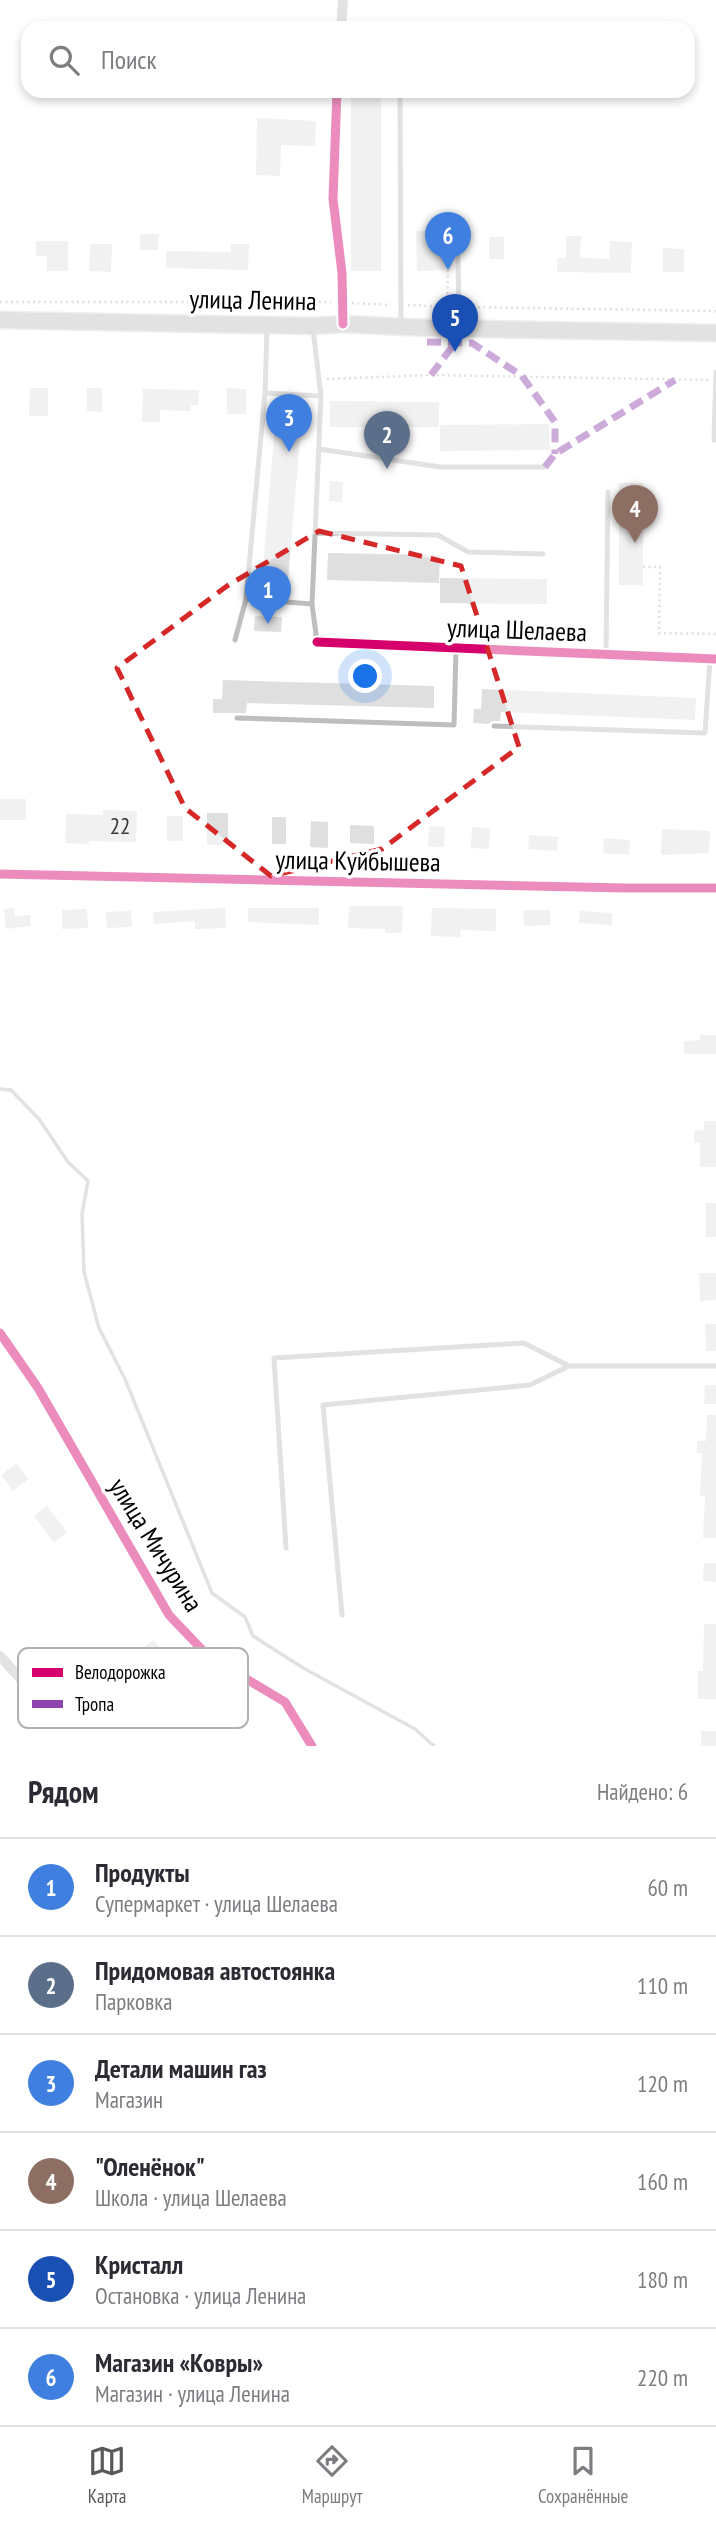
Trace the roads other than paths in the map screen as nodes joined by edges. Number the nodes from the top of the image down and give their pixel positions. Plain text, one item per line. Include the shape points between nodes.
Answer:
1 (343, 0) edge
2 (342, 21) edge
3 (337, 98) edge
4 (400, 98) edge
5 (458, 256) dead end
6 (0, 320) edge
7 (343, 324) junction
8 (267, 325) junction
9 (313, 326) junction
10 (401, 327) junction
11 (459, 329) junction
12 (716, 333) edge
13 (716, 372) edge
14 (716, 380) edge
15 (265, 393) junction
16 (321, 396) junction
17 (716, 440) edge
18 (319, 449) junction
19 (545, 467) dead end
20 (608, 492) dead end
21 (315, 533) junction
22 (543, 554) dead end
23 (246, 599) junction
24 (312, 604) junction
25 (235, 640) dead end
26 (317, 642) joint
27 (456, 649) junction
28 (606, 653) junction
29 (713, 659) edge
30 (237, 718) dead end
31 (494, 726) dead end
32 (0, 874) edge
33 (716, 888) edge
34 (0, 1332) edge
35 (569, 1366) junction
36 (716, 1366) edge
37 (286, 1549) dead end
38 (342, 1615) dead end
39 (200, 1648) edge
40 (0, 1656) edge
41 (18, 1676) edge
42 (248, 1680) edge
43 (312, 1746) edge

1 - 2 street
3 - 7 street via 333,199
4 - 10 lane
5 - 11 lane
6 - 8 main road, улица Ленина
7 - 9 main road, улица Ленина
7 - 10 main road, улица Ленина
8 - 9 main road, улица Ленина
8 - 15 lane
9 - 16 lane
10 - 11 main road, улица Ленина
11 - 12 main road, улица Ленина
13 - 14 lane
14 - 17 lane
15 - 16 lane
15 - 23 lane
16 - 18 lane
18 - 19 lane via 440,467
18 - 21 lane
20 - 28 lane
21 - 22 lane via 438,535 468,552
21 - 24 lane
23 - 24 lane
23 - 25 lane
24 - 26 lane
26 - 27 street, улица Шелаева
27 - 28 street, улица Шелаева
27 - 30 lane via 454,725
28 - 29 street, улица Шелаева
29 - 31 lane via 705,733
32 - 33 street, улица Куйбышева
34 - 39 street, улица Мичурина via 169,1615
35 - 36 lane
35 - 37 lane via 524,1343 274,1358
35 - 38 lane via 530,1385 323,1405
40 - 41 street
42 - 43 street, улица Мичурина via 285,1702

